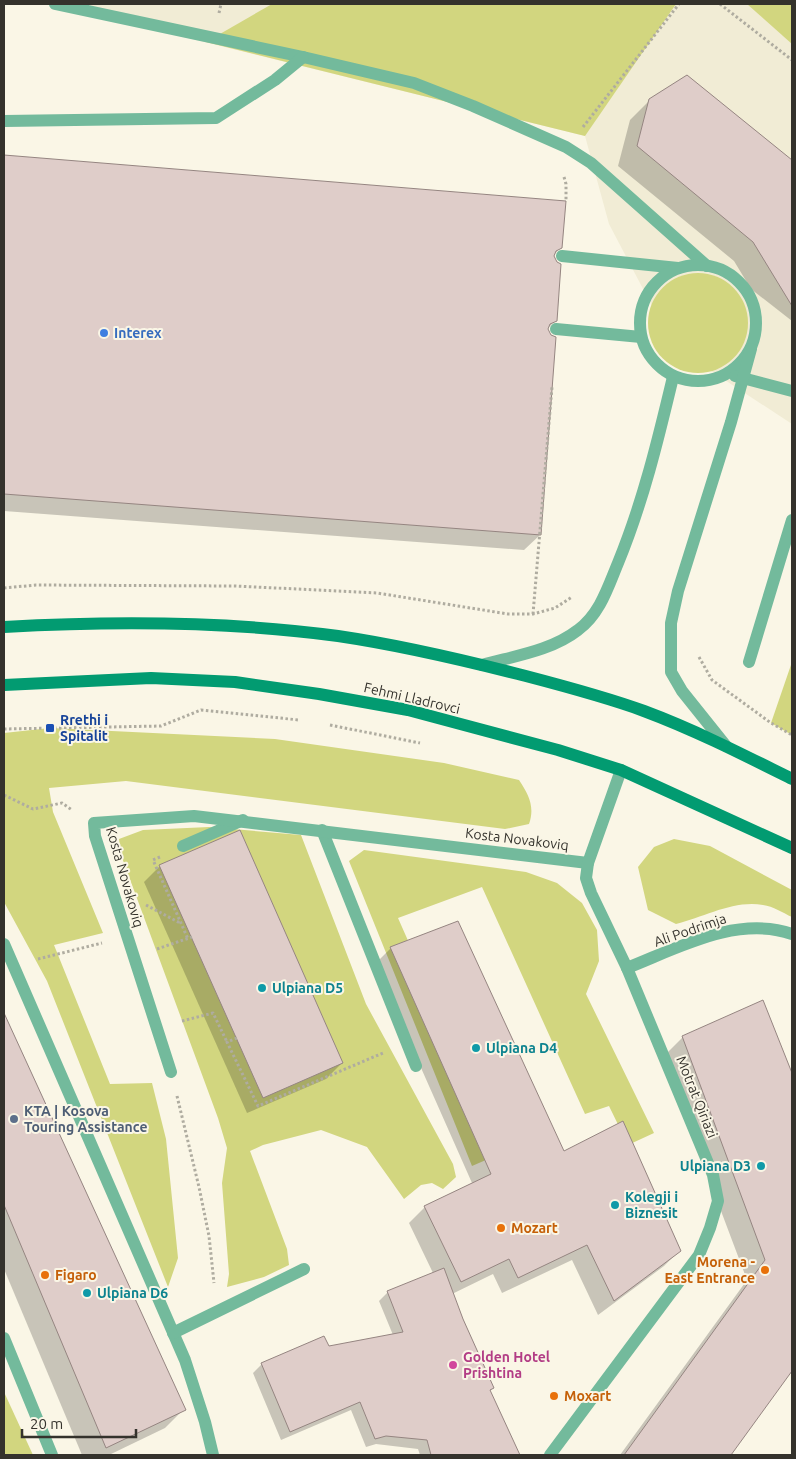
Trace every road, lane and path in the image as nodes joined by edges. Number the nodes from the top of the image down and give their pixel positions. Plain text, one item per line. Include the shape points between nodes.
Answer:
1 (54, 4) edge
2 (679, 4) edge
3 (720, 4) edge
4 (303, 56) junction
5 (792, 60) edge
6 (4, 121) edge
7 (581, 129) dead end
8 (562, 256) dead end
9 (707, 266) junction
10 (678, 268) junction
11 (556, 329) dead end
12 (641, 337) junction
13 (751, 349) junction
14 (726, 374) junction
15 (673, 377) junction
16 (742, 378) junction
17 (552, 387) dead end
18 (792, 391) edge
19 (792, 520) edge
20 (4, 588) edge
21 (533, 614) junction
22 (595, 614) junction
23 (4, 627) edge
24 (672, 651) junction
25 (749, 662) dead end
26 (482, 665) junction
27 (4, 685) edge
28 (300, 720) dead end
29 (329, 725) dead end
30 (4, 729) edge
31 (792, 735) edge
32 (424, 744) dead end
33 (726, 746) junction
34 (621, 770) junction
35 (792, 780) edge
36 (4, 796) edge
37 (244, 820) junction
38 (94, 823) junction
39 (322, 830) junction
40 (183, 846) dead end
41 (792, 848) edge
42 (153, 860) dead end
43 (588, 863) junction
44 (792, 934) edge
45 (192, 937) dead end
46 (104, 942) dead end
47 (4, 944) edge
48 (59, 953) dead end
49 (627, 968) junction
50 (157, 1028) junction
51 (237, 1038) dead end
52 (227, 1042) junction
53 (408, 1044) junction
54 (416, 1066) dead end
55 (171, 1072) joint
56 (304, 1268) dead end
57 (209, 1316) junction
58 (173, 1333) junction
59 (4, 1338) edge
60 (52, 1455) edge
61 (213, 1455) edge
62 (550, 1455) edge

1 - 4 street
2 - 7 path
3 - 5 path
4 - 6 street via 275,80 216,118
4 - 9 street via 414,84 520,125 566,147 591,163
8 - 10 street
9 - 10 street
9 - 13 street via 739,282 750,297 756,323
10 - 12 street via 660,279 646,295 639,316
11 - 12 street
12 - 15 street via 647,353 658,367
13 - 14 street via 737,367
13 - 16 street
14 - 15 street via 717,379 695,382
14 - 16 street
15 - 22 street via 642,499
16 - 18 street
16 - 24 street via 732,422 678,591 672,624
17 - 21 path
19 - 25 street
20 - 21 path via 36,585 236,586 340,591 377,593 508,614
21 - 22 path via 555,608 573,595
22 - 26 street via 578,630 553,645
23 - 26 main road via 117,623 268,630 338,636
24 - 31 path via 698,655 712,680
24 - 33 street via 671,672 674,678
26 - 33 main road via 620,703
27 - 34 main road, Fehmi Lladrovci via 150,678 235,682 408,710
28 - 30 path via 201,710 161,726
29 - 32 path
33 - 35 main road
34 - 41 main road, Fehmi Lladrovci
34 - 43 street
36 - 38 path via 33,809 62,803
37 - 38 street, Kosta Novakoviq via 194,816
37 - 39 street, Kosta Novakoviq
37 - 40 street
38 - 50 street, Kosta Novakoviq via 95,836
39 - 43 street, Kosta Novakoviq
39 - 53 street
42 - 45 path via 188,939
43 - 49 street, Motrat Qiriazi via 586,878 591,893
44 - 49 street, Ali Podrimja via 775,928 743,928 705,937
46 - 48 path
47 - 58 street
49 - 62 street, Motrat Qiriazi via 712,1175 718,1201 699,1255
50 - 52 path via 213,1013
50 - 55 street, Kosta Novakoviq
51 - 52 path
52 - 53 path via 258,1106
53 - 54 street
55 - 57 path via 209,1236 214,1279
56 - 57 street
57 - 58 street
58 - 61 street via 194,1386
59 - 60 street

